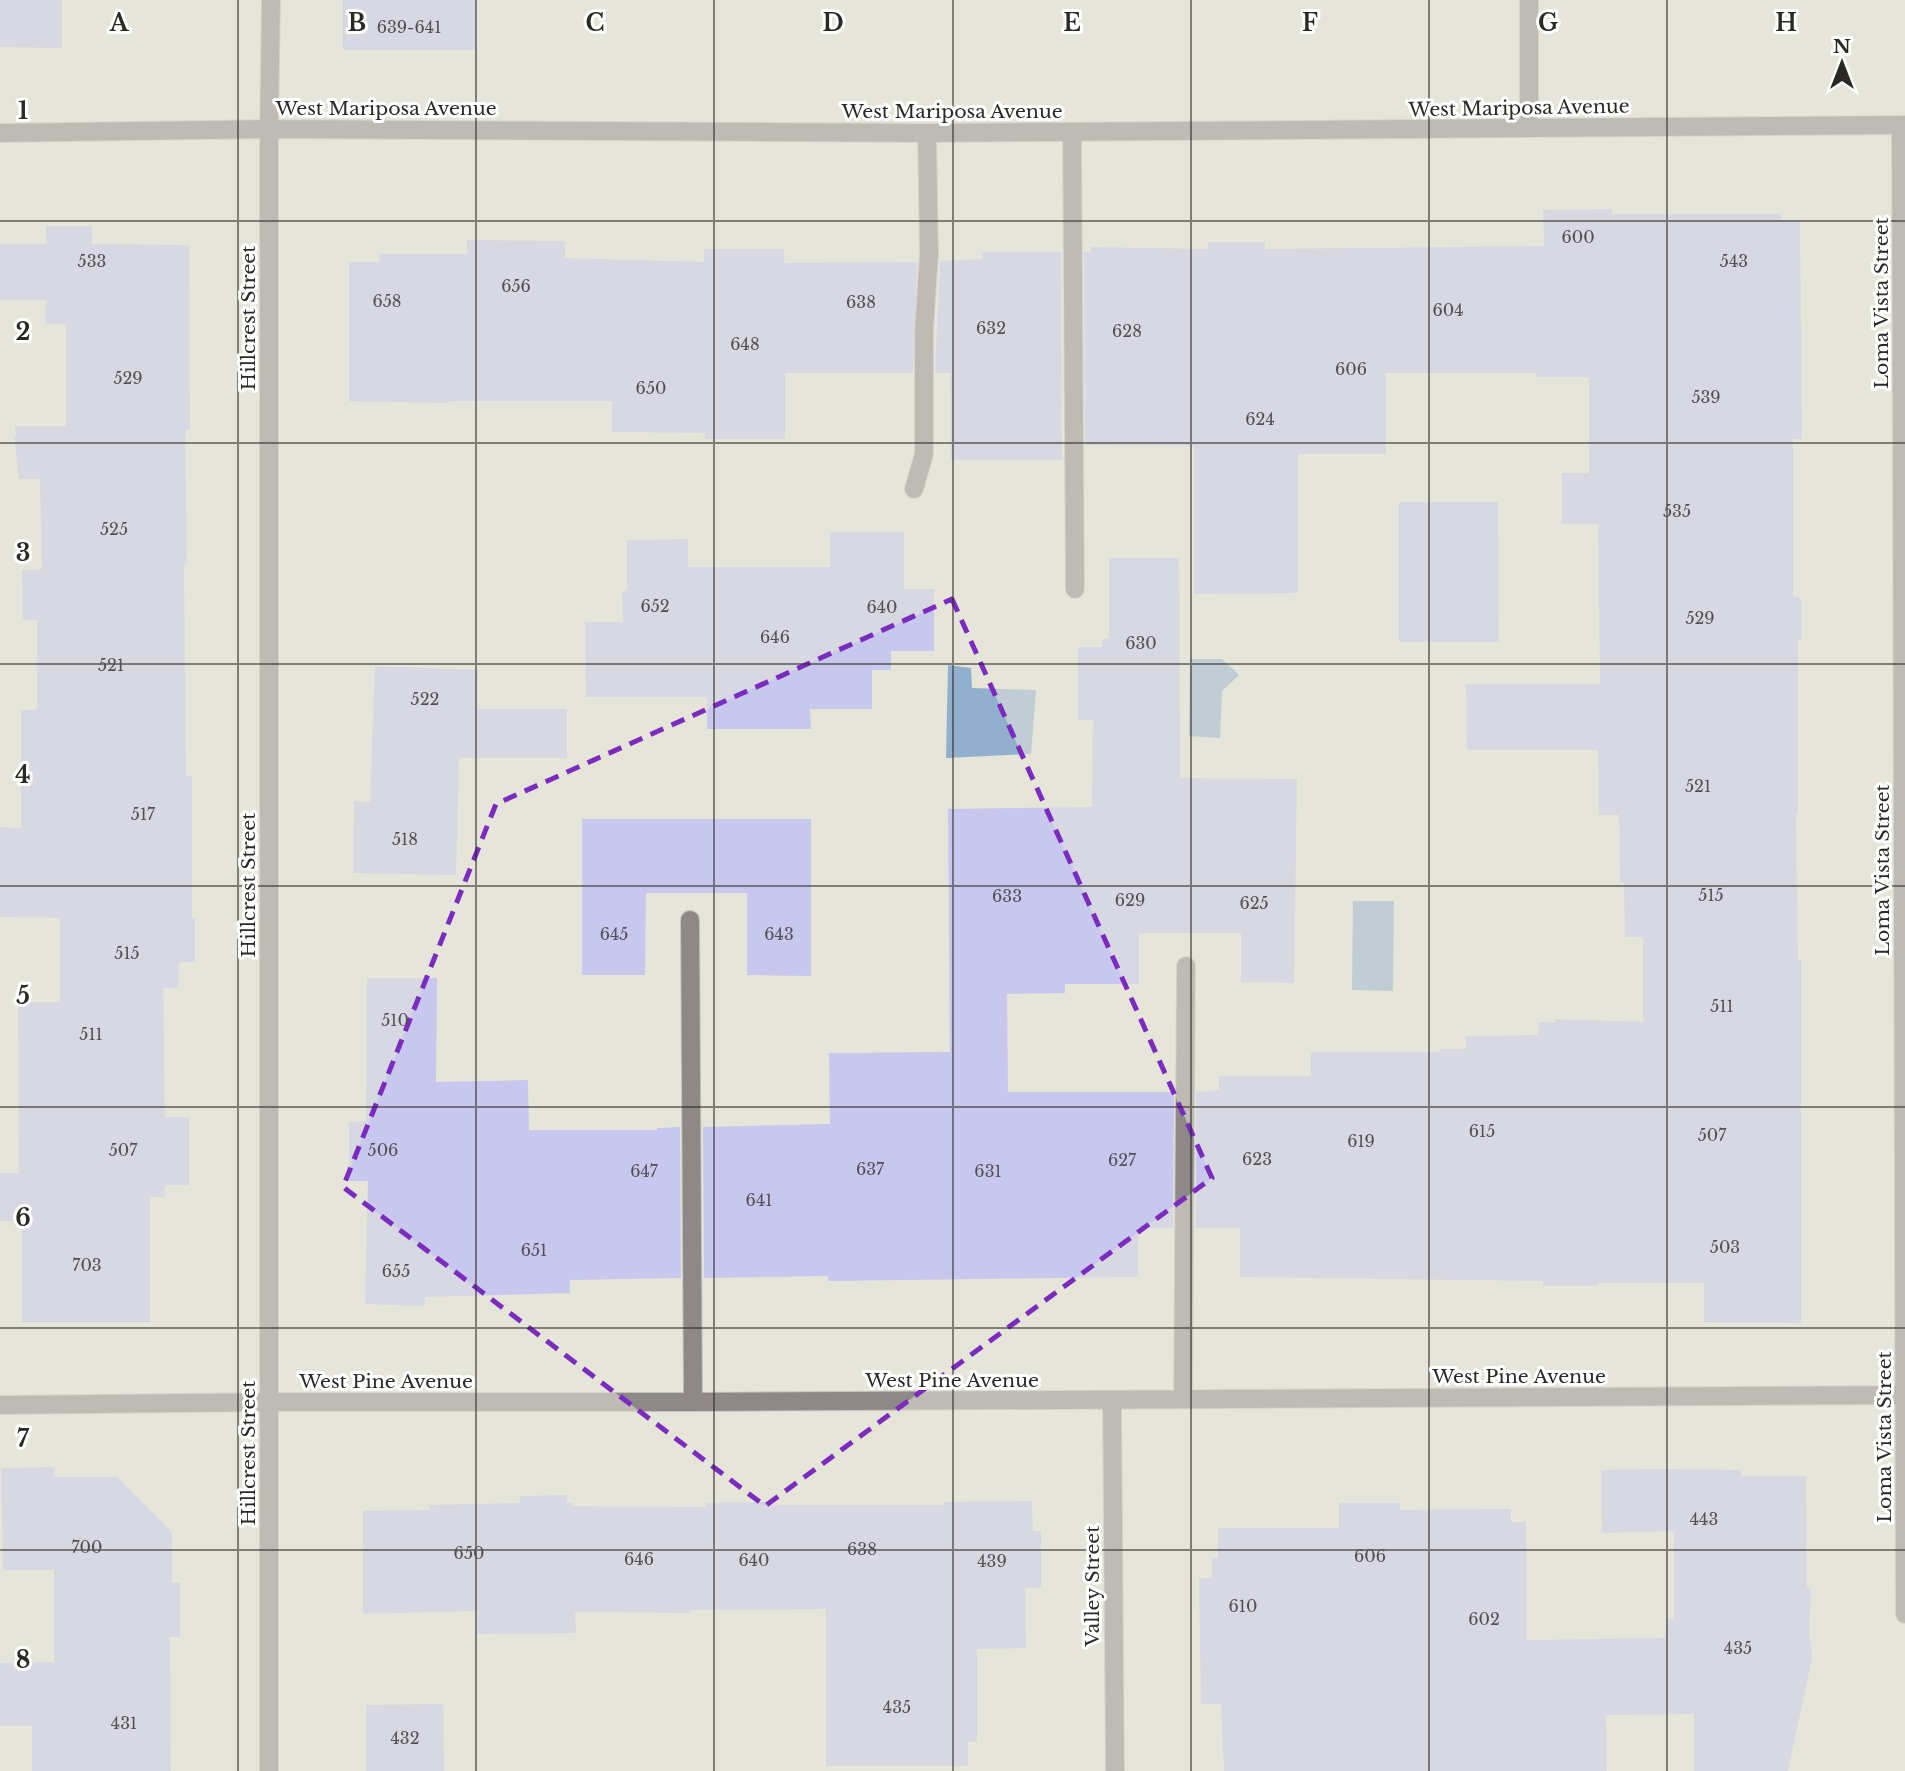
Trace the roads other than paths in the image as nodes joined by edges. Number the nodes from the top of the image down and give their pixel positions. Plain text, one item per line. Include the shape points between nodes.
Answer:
1 (271, 0) edge
2 (1529, 0) edge
3 (1903, 125) edge
4 (1529, 128) junction
5 (269, 129) junction
6 (1072, 132) junction
7 (0, 133) edge
8 (927, 133) junction
9 (915, 489) dead end
10 (1075, 589) dead end
11 (690, 919) dead end
12 (1186, 966) dead end
13 (1905, 1395) edge
14 (1183, 1398) junction
15 (1112, 1400) junction
16 (269, 1402) junction
17 (693, 1402) junction
18 (0, 1405) edge
19 (1905, 1614) edge
20 (270, 1771) edge
21 (1115, 1771) edge

1 - 5 street, Hillcrest Street
2 - 4 street
3 - 4 street, West Mariposa Avenue
3 - 13 street, Loma Vista Street
4 - 6 street, West Mariposa Avenue
5 - 7 street, West Mariposa Avenue
5 - 8 street, West Mariposa Avenue
5 - 16 street, Hillcrest Street
6 - 8 street, West Mariposa Avenue
6 - 10 street
8 - 9 street via 925,454
11 - 17 street
12 - 14 street
13 - 14 street, West Pine Avenue
13 - 19 street, Loma Vista Street
14 - 15 street, West Pine Avenue
15 - 17 street, West Pine Avenue
15 - 21 street, Valley Street
16 - 17 street, West Pine Avenue
16 - 18 street, West Pine Avenue
16 - 20 street, Hillcrest Street

